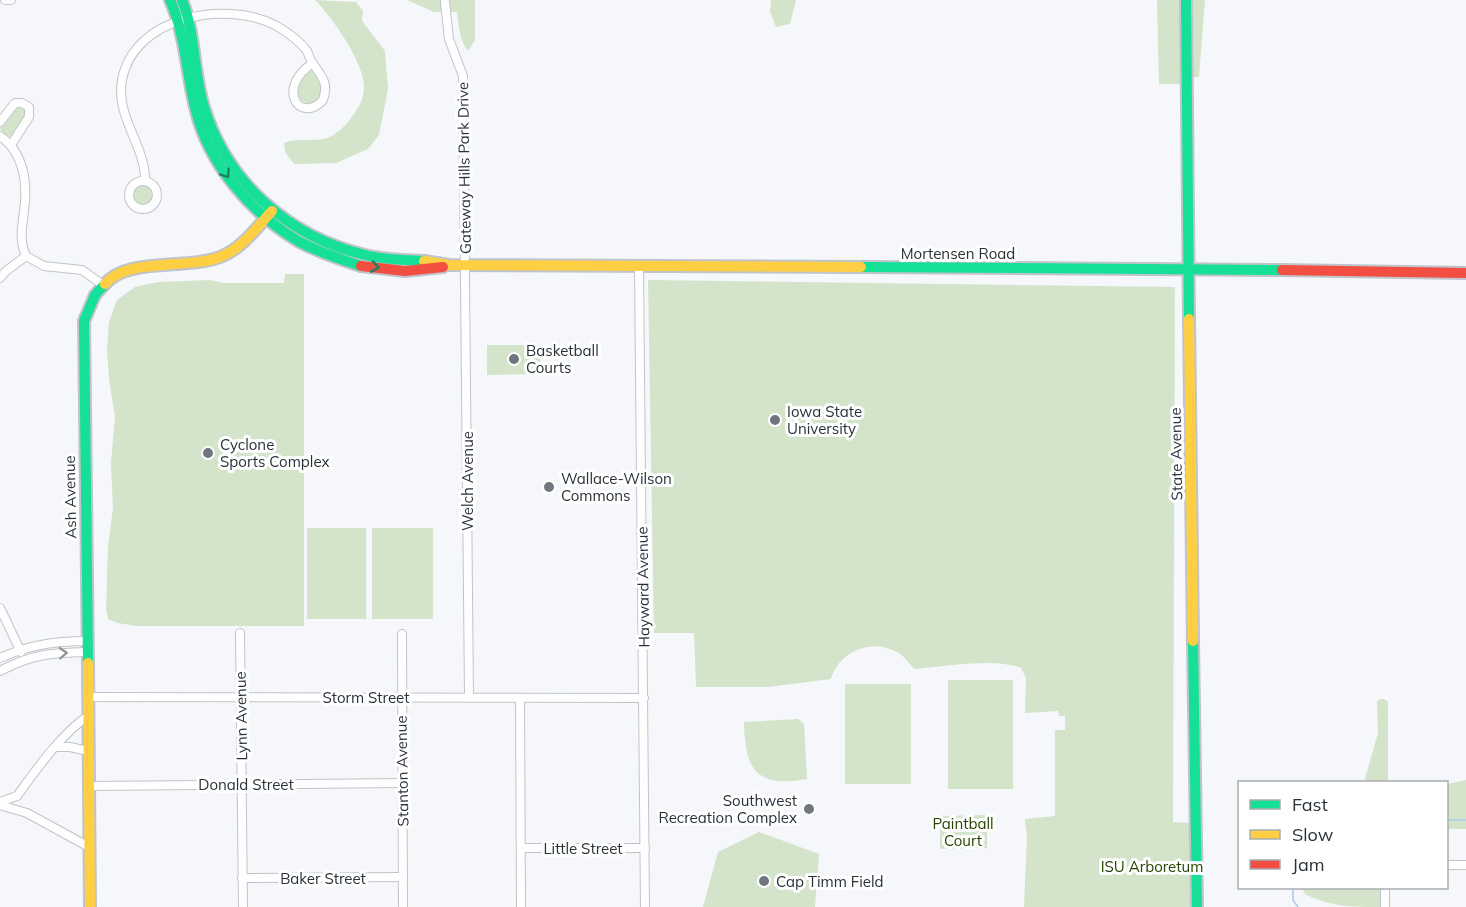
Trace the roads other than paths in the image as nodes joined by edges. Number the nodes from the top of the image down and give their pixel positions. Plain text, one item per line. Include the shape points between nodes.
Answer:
1 (5, 0) edge
2 (11, 0) edge
3 (170, 0) edge
4 (182, 0) edge
5 (1186, 0) edge
6 (446, 2) dead end
7 (184, 19) junction
8 (313, 63) junction
9 (0, 122) edge
10 (0, 136) edge
11 (11, 145) junction
12 (145, 181) dead end
13 (269, 214) junction
14 (26, 256) junction
15 (466, 266) junction
16 (639, 266) junction
17 (1188, 269) junction
18 (1466, 273) edge
19 (0, 278) edge
20 (103, 285) junction
21 (0, 608) edge
22 (240, 633) dead end
23 (402, 634) dead end
24 (87, 646) junction
25 (20, 649) junction
26 (0, 658) edge
27 (24, 659) junction
28 (0, 671) edge
29 (88, 697) junction
30 (241, 697) junction
31 (402, 697) junction
32 (470, 697) junction
33 (520, 698) junction
34 (644, 698) junction
35 (88, 716) junction
36 (56, 747) junction
37 (88, 751) junction
38 (402, 783) junction
39 (242, 785) junction
40 (89, 786) junction
41 (16, 796) junction
42 (0, 803) edge
43 (24, 812) junction
44 (89, 847) junction
45 (521, 848) junction
46 (645, 848) junction
47 (1448, 865) edge
48 (1466, 865) edge
49 (403, 877) junction
50 (243, 878) junction
51 (1385, 889) edge
52 (90, 907) edge
53 (243, 907) edge
54 (404, 907) edge
55 (521, 907) edge
56 (645, 907) edge
57 (1197, 907) edge
58 (1384, 907) edge

1 - 2 street
3 - 7 street
4 - 7 street
5 - 17 street, State Avenue
6 - 15 street, Gateway Hills Park Drive via 449,39 463,76
7 - 8 street via 225,12 262,19 298,42
7 - 12 street via 149,34 132,54 121,82 124,111 142,158
7 - 13 street, Mortensen Road via 209,124 237,173
8 - 8 street via 324,78 325,94 319,105 304,108 292,91 297,77
9 - 11 street via 15,103 29,107 29,117
10 - 11 street
11 - 14 street via 17,152 26,187 20,240
13 - 15 street, Mortensen Road via 290,236 321,247 342,260 392,270
13 - 20 street, Ash Avenue via 221,257 190,265 136,267
14 - 19 street
14 - 20 street via 44,266 82,270
15 - 16 street, Mortensen Road
15 - 32 street, Welch Avenue
16 - 17 street, Mortensen Road
16 - 34 street, Hayward Avenue
17 - 18 street, Mortensen Road
17 - 57 street, State Avenue
20 - 24 street, Ash Avenue via 89,306 83,327
21 - 25 street
22 - 30 street, Lynn Avenue
23 - 31 street, Stanton Avenue
24 - 25 street via 47,642
27 -> 24 street
24 - 29 street, Ash Avenue
25 - 26 street
25 - 27 street
27 - 28 street
29 - 30 street, Storm Street
29 - 35 street, Ash Avenue
30 - 31 street, Storm Street
30 - 39 street, Lynn Avenue
31 - 32 street, Storm Street
31 - 38 street, Stanton Avenue
32 - 33 street, Storm Street
33 - 34 street, Storm Street
33 - 45 street
34 - 46 street, Hayward Avenue
35 - 36 street
35 - 37 street, Ash Avenue
36 - 37 street
36 - 41 street
37 - 40 street, Ash Avenue
38 - 39 street, Donald Street
38 - 49 street, Stanton Avenue
39 - 40 street, Donald Street
39 - 50 street, Lynn Avenue
40 - 44 street, Ash Avenue
41 - 42 street
41 - 43 street
42 - 43 street
43 - 44 street
44 - 52 street, Ash Avenue
45 - 46 street, Little Street
45 - 55 street
46 - 56 street, Hayward Avenue
47 - 48 street
49 - 50 street, Baker Street
49 - 54 street, Stanton Avenue
50 - 53 street, Lynn Avenue
51 - 58 street

